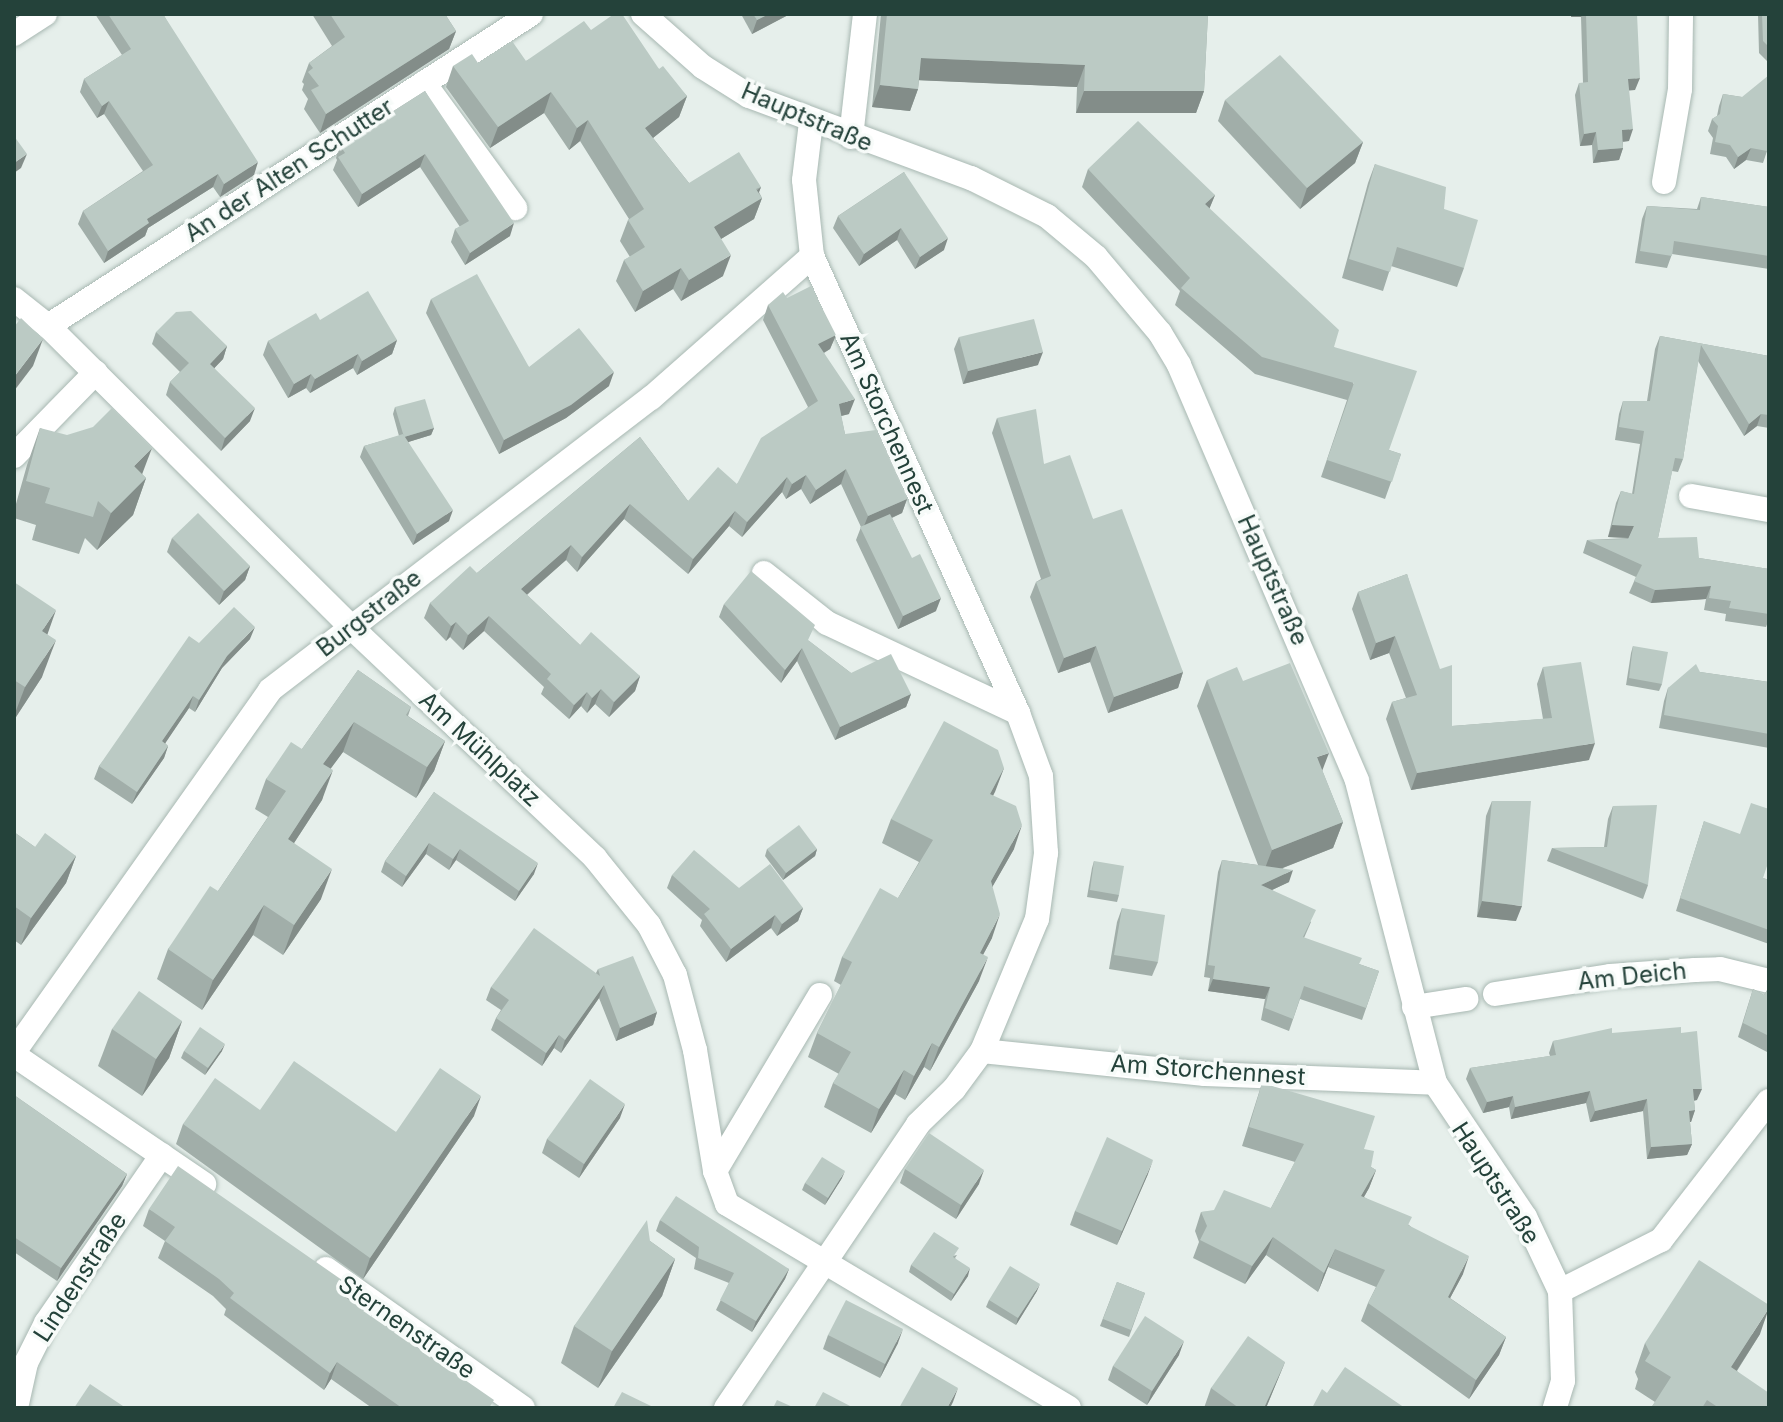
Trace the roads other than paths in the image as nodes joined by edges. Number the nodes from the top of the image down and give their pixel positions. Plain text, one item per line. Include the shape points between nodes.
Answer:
1 (45, 14) edge
2 (531, 14) edge
3 (643, 14) edge
4 (865, 14) edge
5 (1681, 14) edge
6 (14, 34) edge
7 (424, 83) junction
8 (811, 122) junction
9 (851, 137) junction
10 (1664, 182) dead end
11 (515, 208) dead end
12 (812, 256) junction
13 (14, 299) edge
14 (48, 326) junction
15 (96, 372) junction
16 (14, 456) edge
17 (1691, 496) dead end
18 (1769, 510) edge
19 (764, 573) dead end
20 (351, 627) junction
21 (1018, 713) junction
22 (1769, 981) edge
23 (1495, 994) dead end
24 (820, 995) dead end
25 (1466, 999) dead end
26 (1414, 1007) junction
27 (982, 1051) junction
28 (14, 1054) edge
29 (1435, 1083) junction
30 (1769, 1101) edge
31 (162, 1155) junction
32 (715, 1171) junction
33 (226, 1200) edge
34 (304, 1254) edge
35 (821, 1263) junction
36 (1560, 1291) junction
37 (16, 1408) edge
38 (523, 1408) edge
39 (726, 1408) edge
40 (1069, 1408) edge
41 (1555, 1408) edge

1 - 6 street
2 - 7 street, An der Alten Schutter
3 - 8 street, Hauptstraße via 726,82
4 - 9 street
5 - 10 street via 1680,89
7 - 11 street
7 - 14 street, An der Alten Schutter
8 - 9 street, Hauptstraße
8 - 12 street, Am Storchennest via 804,180
9 - 26 street, Hauptstraße via 971,178 1047,216 1096,257 1160,333 1179,365 1357,781
12 - 20 street, Burgstraße via 651,398
12 - 21 street, Am Storchennest
13 - 14 street, Am Mühlplatz
14 - 15 street, Am Mühlplatz
15 - 16 street
15 - 20 street, Am Mühlplatz
17 - 18 street
19 - 21 street via 827,623
20 - 28 street, Burgstraße via 270,690
20 - 32 street, Am Mühlplatz via 595,858 649,925 675,975
21 - 27 street, Am Storchennest via 1041,776 1046,853 1037,919
22 - 23 street, Am Deich via 1720,969 1695,970
24 - 32 street
25 - 26 street
26 - 29 street, Hauptstraße
27 - 29 street, Am Storchennest via 1205,1074
27 - 35 street, Am Storchennest via 918,1124
28 - 31 street
29 - 36 street, Hauptstraße via 1525,1217
30 - 36 street via 1661,1240
31 - 33 street
31 - 37 street, Lindenstraße via 46,1323 26,1363
32 - 35 street, Am Mühlplatz via 727,1204
34 - 38 street, Sternenstraße
35 - 39 street, Am Storchennest
35 - 40 street
36 - 41 street, Hauptstraße via 1563,1381

